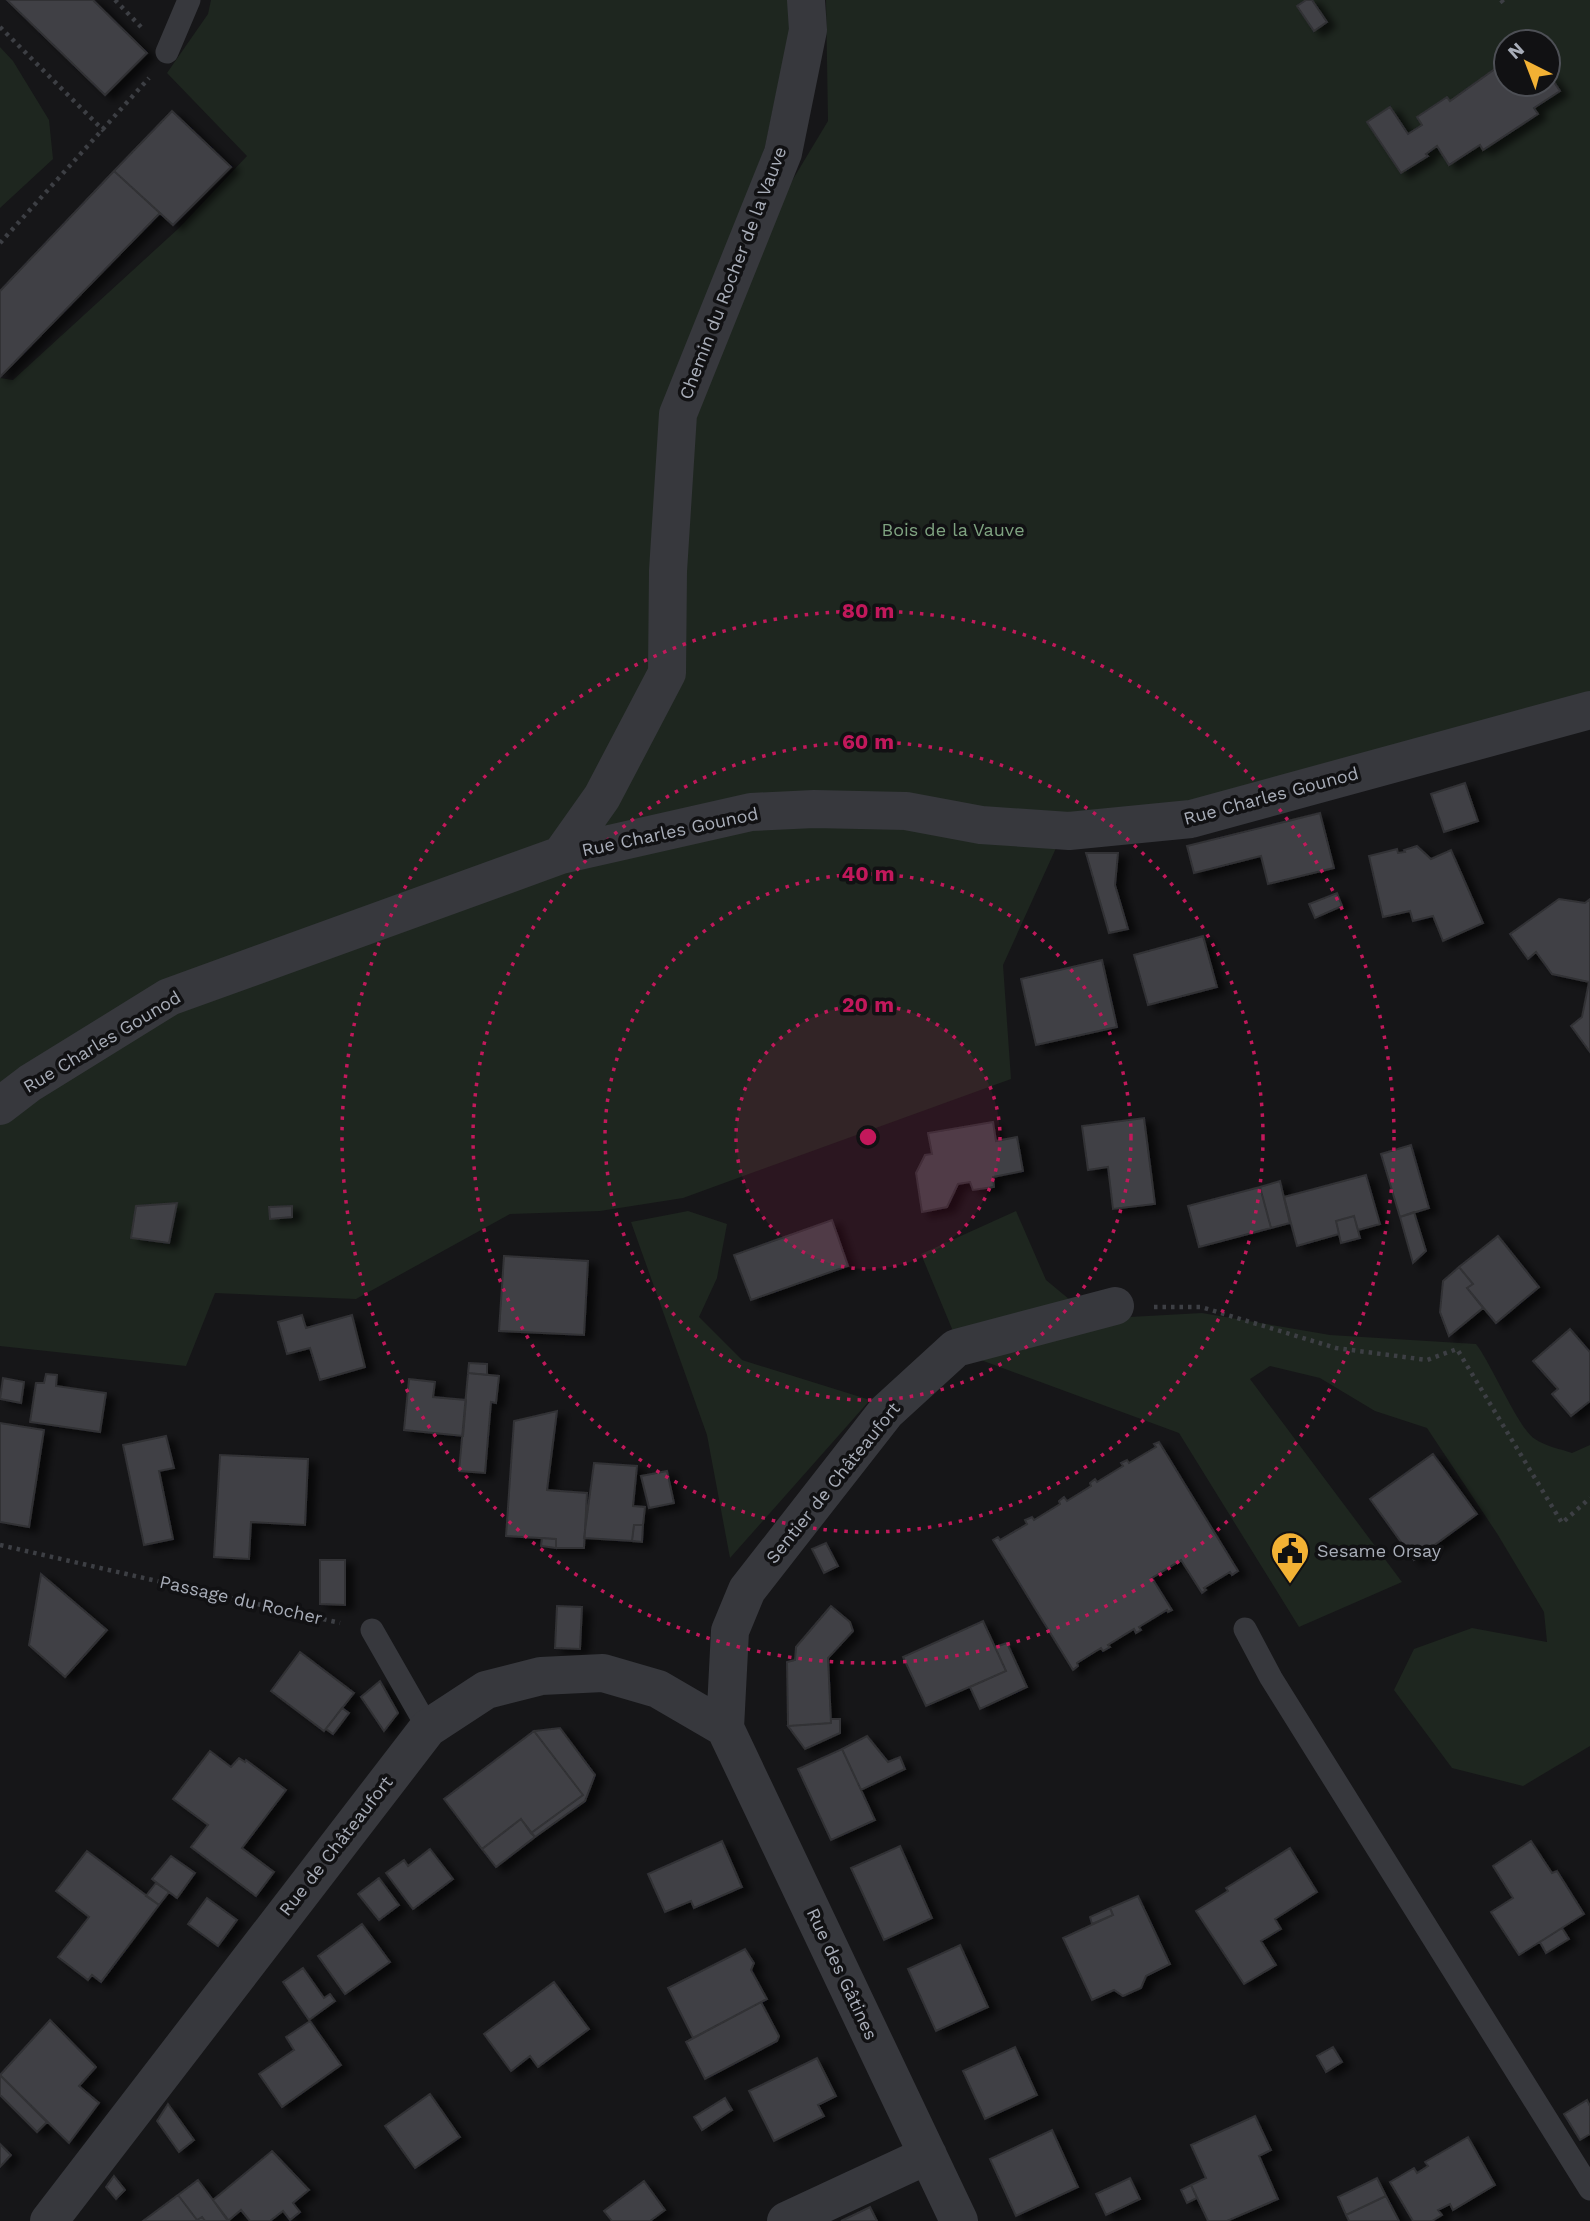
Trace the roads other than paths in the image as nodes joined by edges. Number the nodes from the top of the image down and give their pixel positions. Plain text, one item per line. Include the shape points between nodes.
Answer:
1 (189, 0) edge
2 (806, 0) edge
3 (167, 52) road end
4 (1590, 710) edge
5 (561, 855) junction
6 (0, 1106) edge
7 (1115, 1306) road end
8 (1245, 1629) dead end
9 (372, 1630) road end
10 (428, 1728) junction
11 (725, 1728) junction
12 (928, 2155) junction
13 (1590, 2189) edge
14 (49, 2221) edge
15 (786, 2221) edge
16 (960, 2221) edge

1 - 3 lane
2 - 5 street, Chemin du Rocher de la Vauve via 807,30 783,153 678,414 667,673 602,797
4 - 5 street, Rue Charles Gounod via 1191,819 1069,831 981,825 906,811 751,812
5 - 6 street, Rue Charles Gounod via 169,997
7 - 11 street, Sentier de Châteaufort via 956,1348 886,1412 747,1590 730,1631
8 - 13 lane via 1271,1678
9 - 10 lane
10 - 11 street, Rue de Châteaufort via 486,1690 541,1675 603,1673 658,1689
10 - 14 street, Rue de Châteaufort
11 - 12 street, Rue des Gâtines
12 - 15 street
12 - 16 street, Rue des Gâtines

